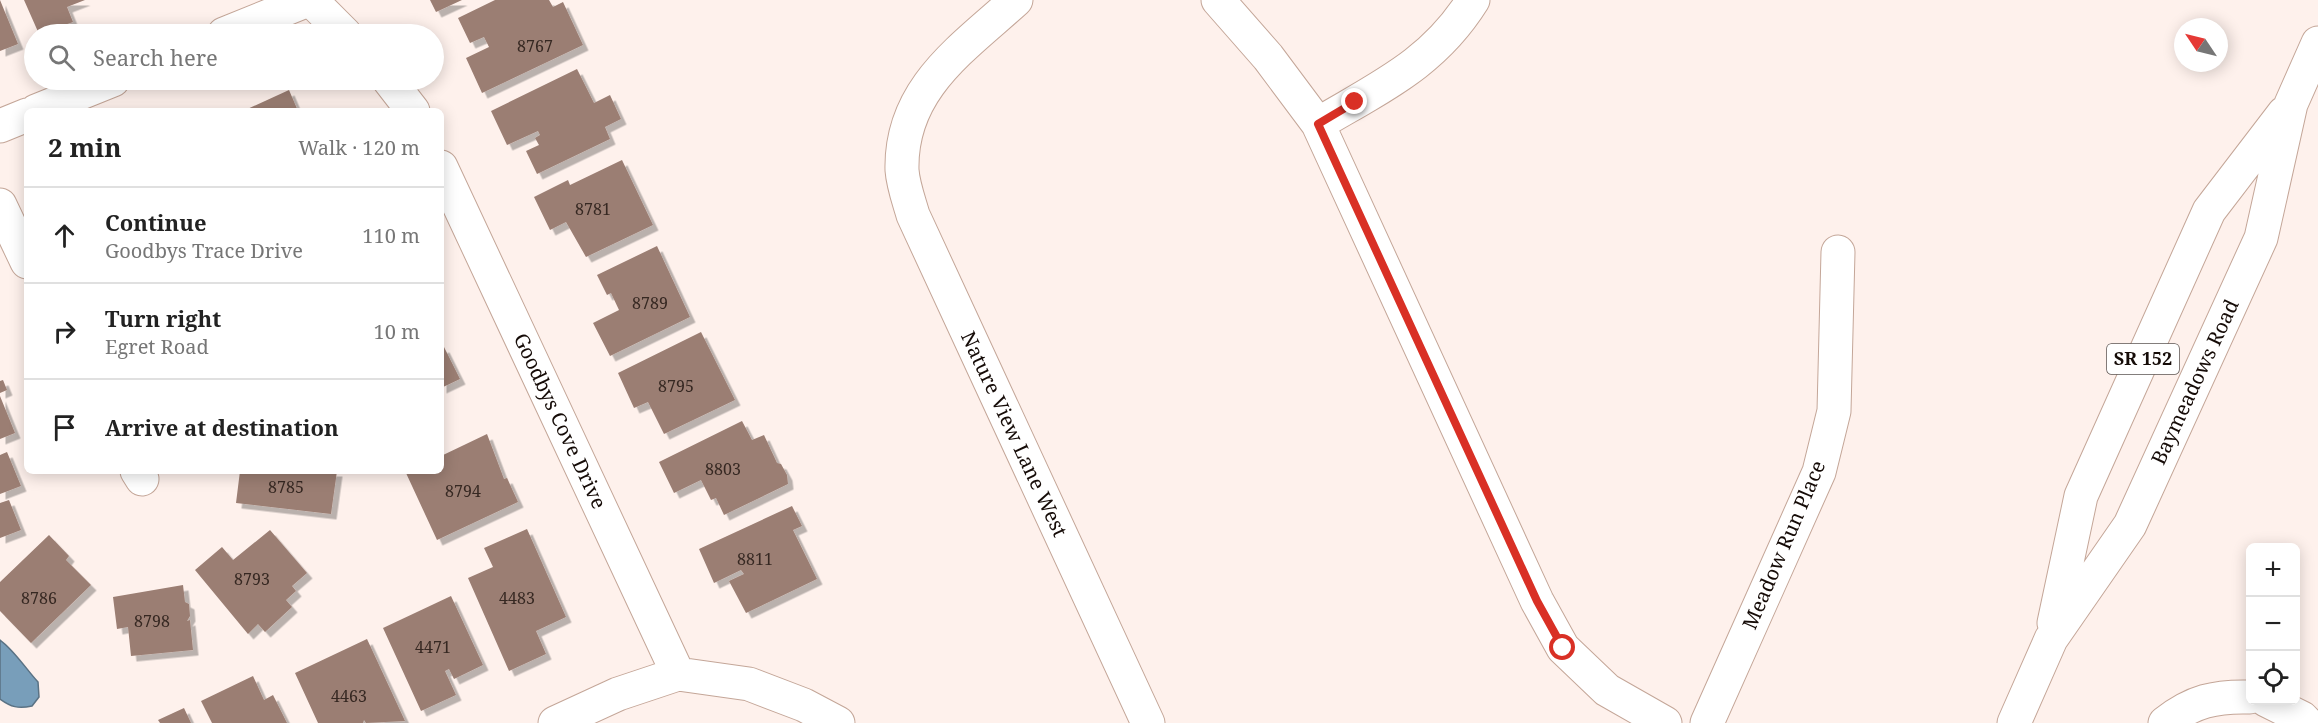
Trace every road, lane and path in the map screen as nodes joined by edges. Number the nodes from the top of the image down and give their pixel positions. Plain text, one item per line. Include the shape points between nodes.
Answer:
1 (309, 0) edge
2 (1016, 0) edge
3 (1218, 0) edge
4 (1473, 0) edge
5 (249, 24) edge
6 (334, 24) edge
7 (2318, 43) edge
8 (88, 90) edge
9 (397, 90) edge
10 (2291, 104) junction
11 (43, 108) edge
12 (411, 108) edge
13 (24, 116) edge
14 (1318, 124) junction
15 (0, 126) edge
16 (444, 173) edge
17 (0, 205) edge
18 (1838, 252) dead end
19 (24, 256) edge
20 (2051, 639) junction
21 (678, 674) junction
22 (2246, 697) edge
23 (2276, 705) edge
24 (555, 723) edge
25 (838, 723) edge
26 (1148, 723) edge
27 (1665, 723) edge
28 (1707, 723) edge
29 (2014, 723) edge
30 (2164, 723) edge
31 (2307, 723) edge

1 - 5 street
1 - 6 street
2 - 26 street, Nature View Lane West via 936,72 916,103 904,139 902,172 913,215
3 - 14 street via 1268,57
4 - 14 street via 1456,27 1417,65
7 - 10 street, Baymeadows Road / SR 152
8 - 11 street
9 - 12 street
10 - 20 street, Baymeadows Road via 2261,238 2130,525
10 - 20 street, Baymeadows Road / SR 152 via 2209,211 2081,496
13 - 15 street
14 - 27 street via 1537,601 1563,648 1607,690
16 - 21 street, Goodbys Cove Drive
17 - 19 street
18 - 28 street, Meadow Run Place via 1834,411 1819,472
20 - 29 street, Baymeadows Road / SR 152
21 - 24 street via 618,694
21 - 25 street via 749,684
22 - 30 street via 2221,696 2202,702 2184,708
23 - 31 street

